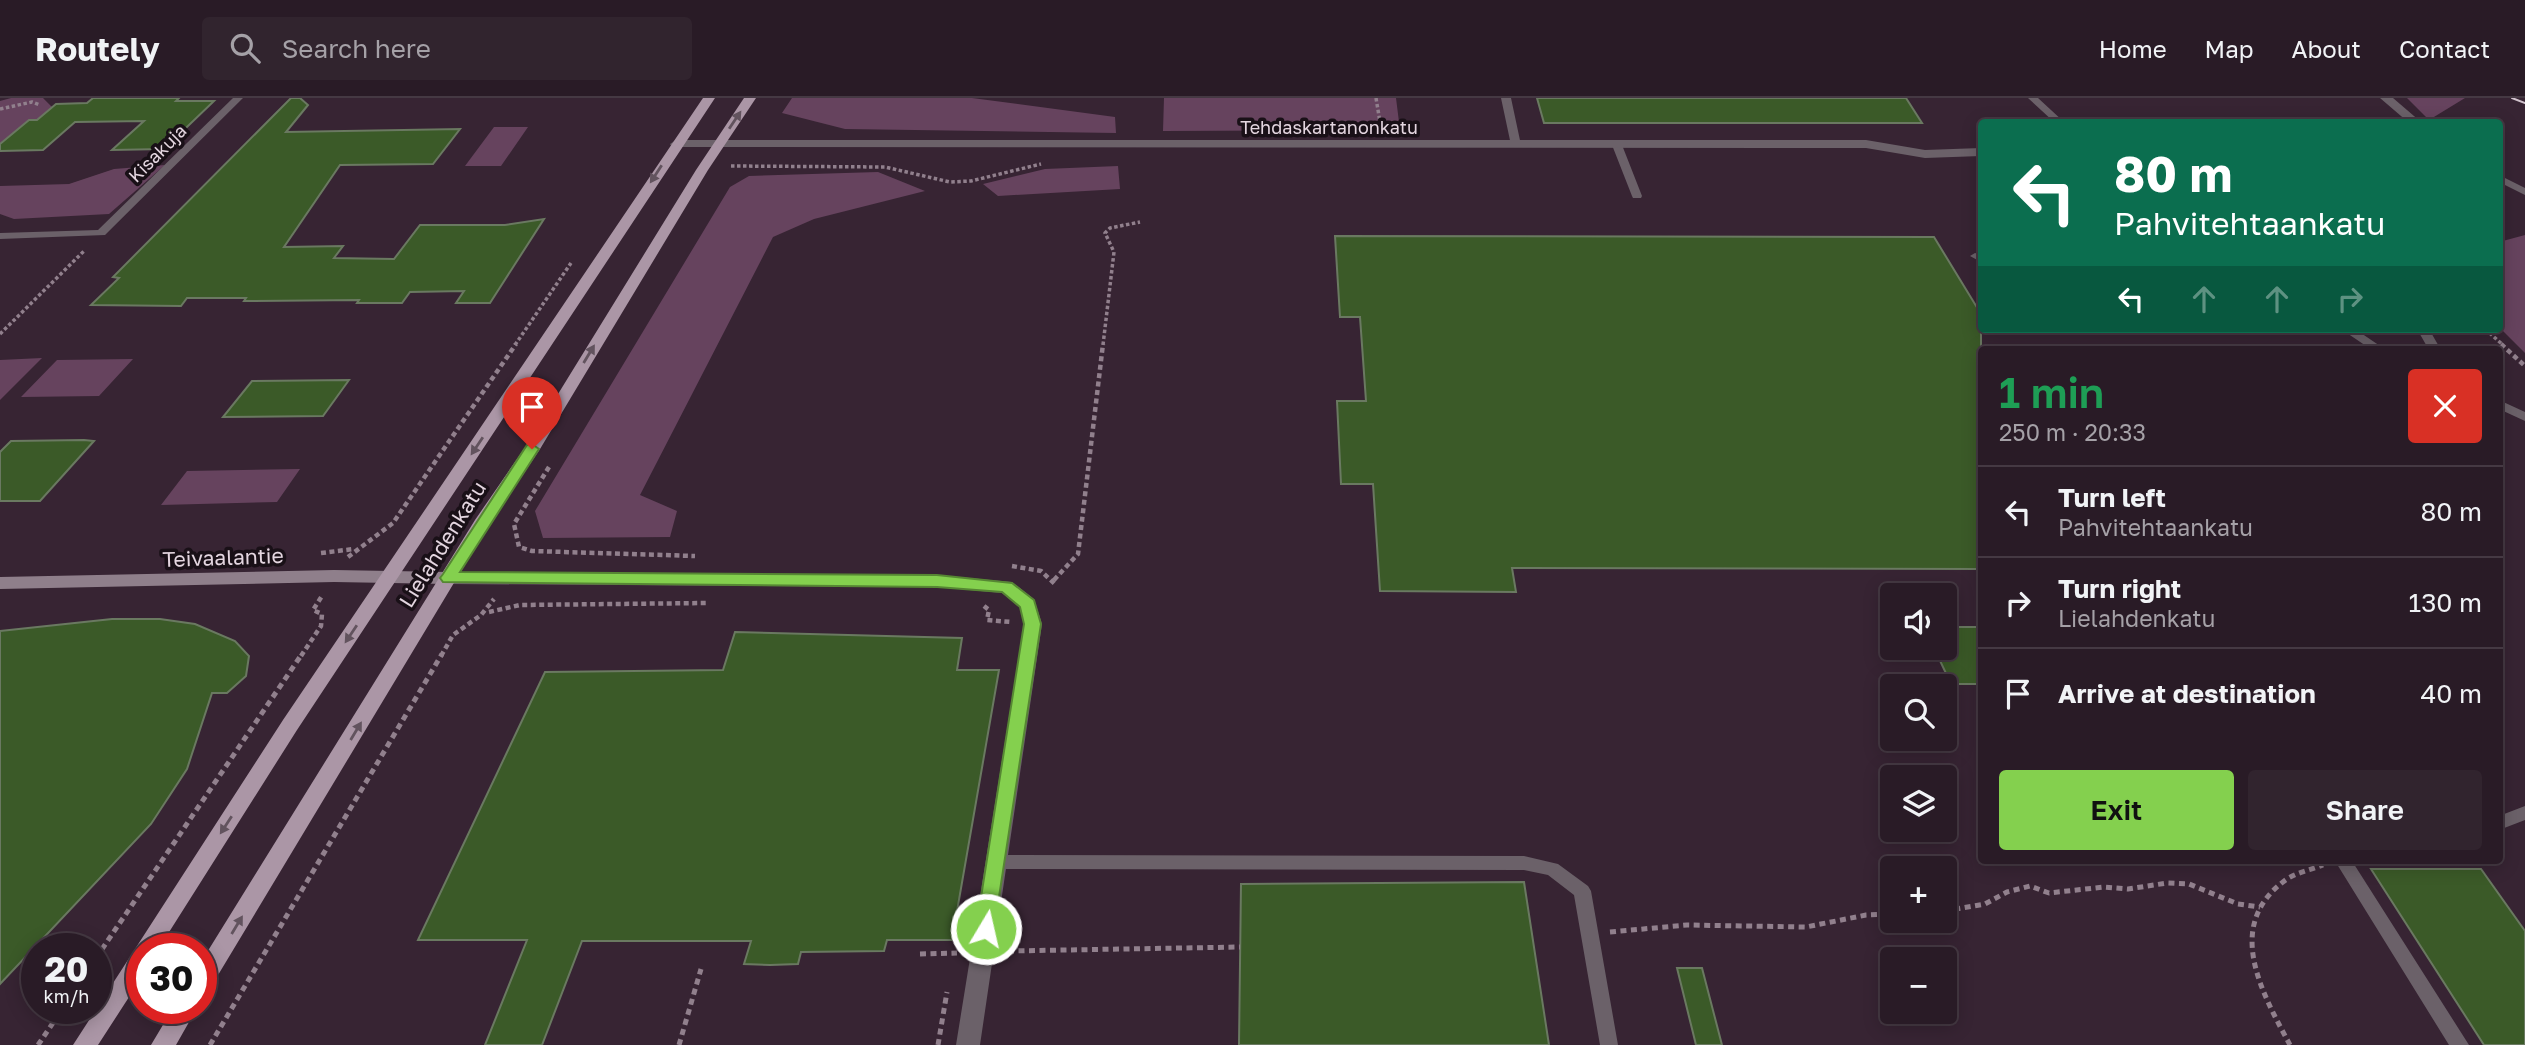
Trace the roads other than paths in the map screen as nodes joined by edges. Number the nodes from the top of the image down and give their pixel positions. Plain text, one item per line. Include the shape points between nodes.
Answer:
1 (238, 98) edge
2 (709, 98) edge
3 (750, 98) edge
4 (1506, 98) edge
5 (2033, 98) edge
6 (2386, 98) edge
7 (2056, 119) edge
8 (2411, 119) edge
9 (676, 144) junction
10 (718, 145) junction
11 (1516, 145) junction
12 (1617, 145) junction
13 (1978, 152) edge
14 (2503, 180) edge
15 (2525, 192) edge
16 (1637, 196) dead end
17 (0, 236) edge
18 (2353, 333) edge
19 (2374, 346) edge
20 (2503, 406) edge
21 (2525, 417) edge
22 (389, 578) junction
23 (448, 578) junction
24 (0, 583) edge
25 (2525, 813) edge
26 (2503, 821) edge
27 (996, 862) junction
28 (2345, 864) edge
29 (157, 933) edge
30 (217, 957) edge
31 (126, 982) edge
32 (176, 1024) edge
33 (85, 1045) edge
34 (163, 1045) edge
35 (968, 1045) edge
36 (1609, 1045) edge
37 (2460, 1045) edge

1 - 17 lane, Kisakuja via 101,233
2 - 9 main road, Lielahdenkatu
10 -> 3 main road, Lielahdenkatu
4 - 11 lane
5 - 7 lane
6 - 8 street
9 - 10 street, Tehdaskartanonkatu
9 -> 22 main road, Lielahdenkatu
10 - 11 street, Tehdaskartanonkatu
23 -> 10 main road, Lielahdenkatu
11 - 12 street, Tehdaskartanonkatu
12 - 13 street, Tehdaskartanonkatu via 1866,145 1925,154
12 - 16 lane
14 - 15 lane
18 - 19 lane
20 - 21 lane
22 - 23 main road, Teivaalantie
22 - 24 main road, Teivaalantie
22 -> 29 main road, Lielahdenkatu
23 - 27 street via 970,582 1006,587 1028,604 1032,624
30 -> 23 main road, Lielahdenkatu
25 - 26 lane
27 - 35 street
27 - 36 lane via 1524,863 1552,869 1582,891
28 - 37 lane
31 - 33 main road
32 - 34 main road

